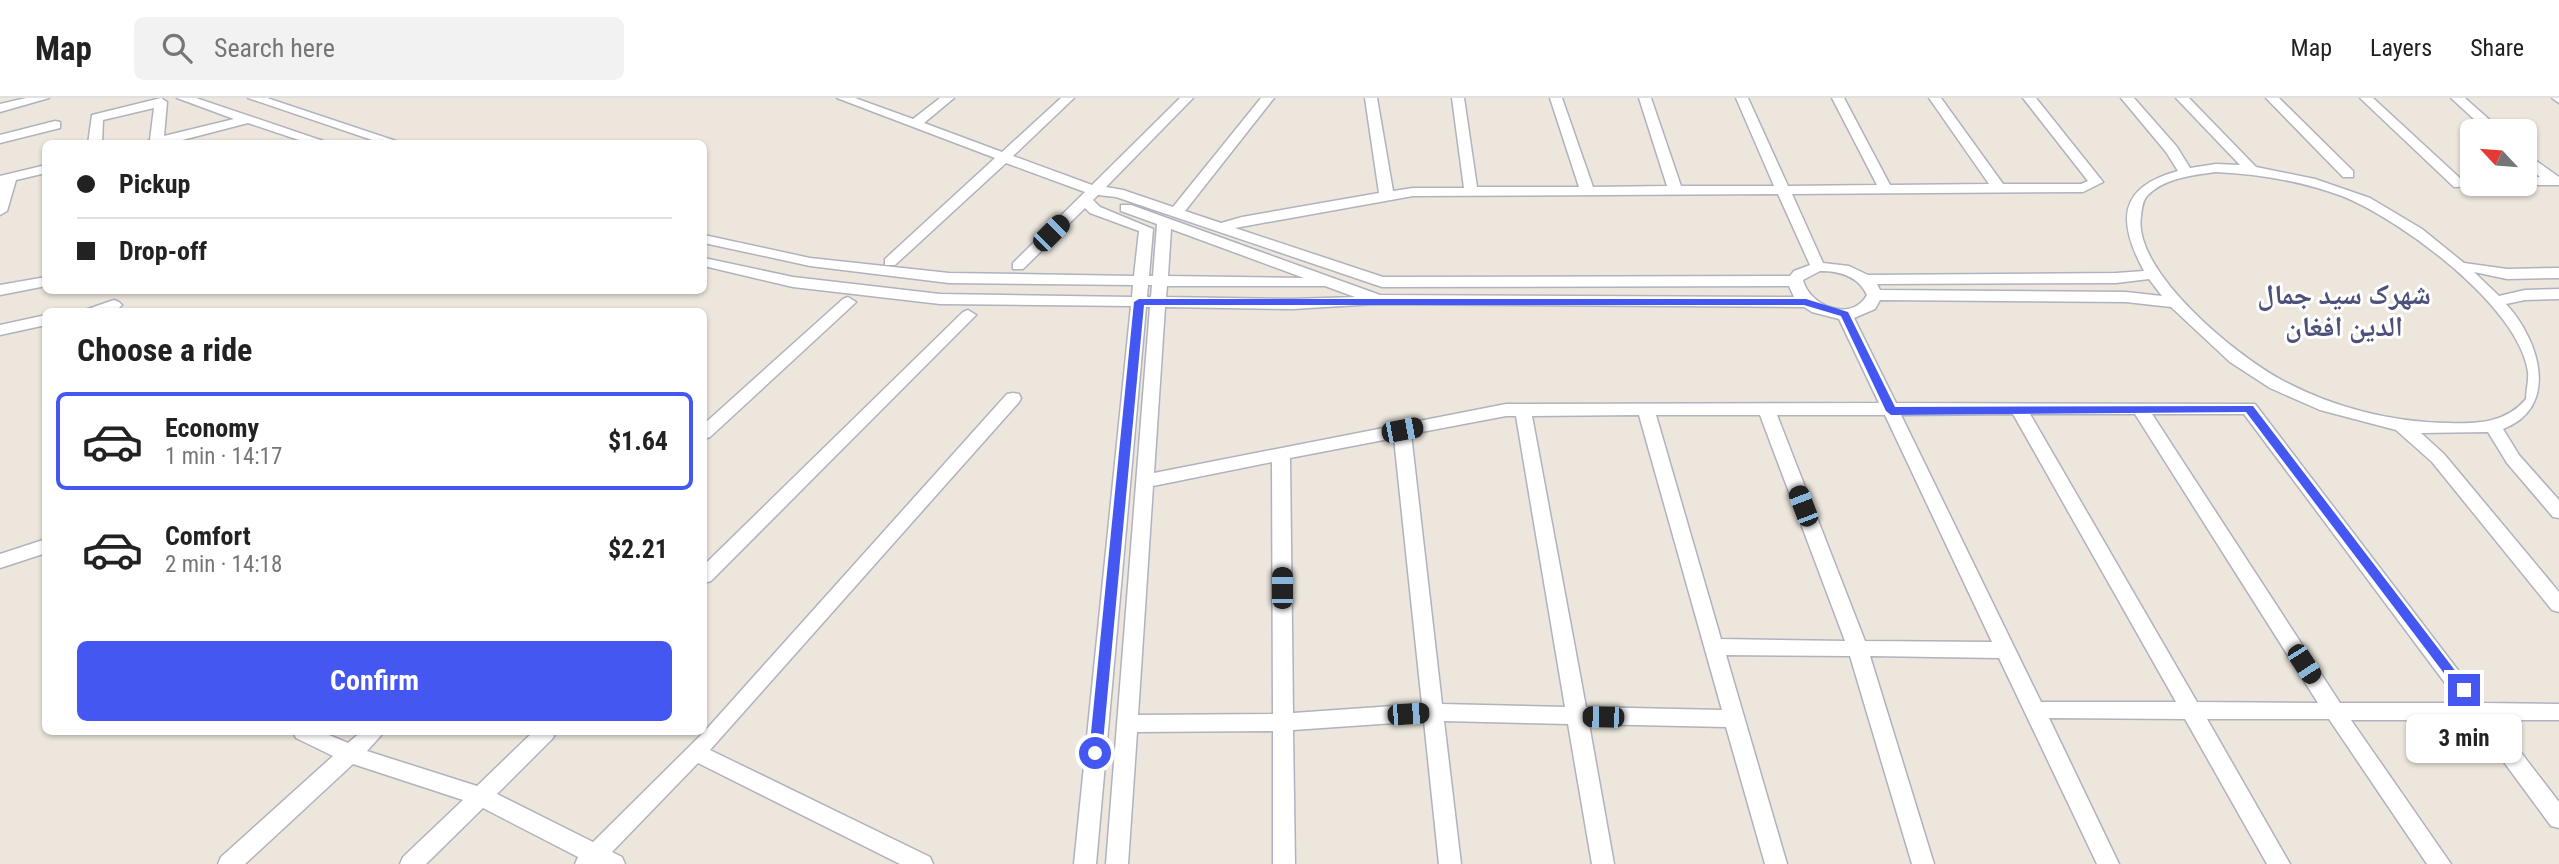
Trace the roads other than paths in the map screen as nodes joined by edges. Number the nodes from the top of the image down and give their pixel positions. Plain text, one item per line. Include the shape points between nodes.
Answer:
1 (43, 98) edge
2 (183, 98) edge
3 (221, 98) edge
4 (254, 98) edge
5 (843, 98) edge
6 (948, 98) edge
7 (1068, 98) edge
8 (1187, 98) edge
9 (1268, 98) edge
10 (1371, 98) edge
11 (1458, 98) edge
12 (1556, 98) edge
13 (1645, 98) edge
14 (1742, 98) edge
15 (1838, 98) edge
16 (1935, 98) edge
17 (2029, 98) edge
18 (2127, 98) edge
19 (2182, 98) edge
20 (2272, 98) edge
21 (2366, 98) edge
22 (2456, 98) edge
23 (294, 104) edge
24 (206, 106) junction
25 (0, 108) edge
26 (248, 119) junction
27 (2481, 119) edge
28 (55, 125) dead end
29 (914, 125) junction
30 (0, 139) edge
31 (95, 140) edge
32 (154, 140) edge
33 (181, 140) edge
34 (314, 140) edge
35 (388, 140) edge
36 (1001, 158) junction
37 (2538, 167) edge
38 (2250, 168) junction
39 (42, 170) edge
40 (2185, 172) junction
41 (2348, 174) dead end
42 (5, 179) edge
43 (2538, 181) edge
44 (2556, 181) edge
45 (2460, 184) edge
46 (1885, 188) junction
47 (1785, 189) junction
48 (1999, 189) junction
49 (1587, 190) junction
50 (1675, 190) junction
51 (1471, 191) junction
52 (1089, 195) junction
53 (1387, 197) junction
54 (0, 211) edge
55 (1170, 218) junction
56 (1220, 228) junction
57 (707, 240) edge
58 (890, 262) dead end
59 (707, 263) edge
60 (1017, 266) dead end
61 (2469, 266) junction
62 (1818, 267) junction
63 (2559, 273) edge
64 (2154, 274) junction
65 (1865, 279) junction
66 (1150, 281) junction
67 (1795, 281) junction
68 (42, 282) edge
69 (1382, 282) junction
70 (1330, 283) junction
71 (0, 290) edge
72 (2559, 294) edge
73 (1875, 295) junction
74 (1378, 300) junction
75 (2503, 300) junction
76 (848, 302) dead end
77 (1149, 302) junction
78 (1806, 302) junction
79 (2173, 302) junction
80 (114, 305) dead end
81 (102, 308) edge
82 (1845, 314) junction
83 (968, 315) dead end
84 (42, 321) edge
85 (0, 330) edge
86 (1013, 398) dead end
87 (2140, 409) junction
88 (1523, 410) junction
89 (2019, 410) junction
90 (1646, 411) junction
91 (1767, 411) junction
92 (1891, 411) junction
93 (2403, 427) junction
94 (2494, 428) junction
95 (707, 430) edge
96 (1402, 430) junction
97 (1281, 454) junction
98 (1145, 481) junction
99 (2559, 512) edge
100 (42, 547) edge
101 (0, 561) edge
102 (707, 573) edge
103 (2559, 604) edge
104 (1713, 647) junction
105 (1858, 649) junction
106 (2006, 650) junction
107 (2034, 710) junction
108 (2190, 710) junction
109 (2334, 711) junction
110 (2480, 711) junction
111 (1433, 712) junction
112 (2559, 712) edge
113 (1577, 716) junction
114 (1734, 719) junction
115 (1283, 722) junction
116 (1127, 724) junction
117 (309, 735) edge
118 (371, 735) edge
119 (543, 735) edge
120 (695, 752) junction
121 (350, 754) junction
122 (480, 796) junction
123 (2559, 819) edge
124 (599, 861) edge
125 (229, 864) edge
126 (411, 864) edge
127 (922, 864) edge
128 (1085, 864) edge
129 (1117, 864) edge
130 (1284, 864) edge
131 (1450, 864) edge
132 (1603, 864) edge
133 (1776, 864) edge
134 (1923, 864) edge
135 (2108, 864) edge
136 (2279, 864) edge
137 (2440, 864) edge

1 - 25 street
2 - 24 street
3 - 24 street
4 - 23 street
5 - 29 street
6 - 29 street
7 - 36 street
8 - 52 street
9 - 55 street
10 - 53 street
11 - 51 street
12 - 49 street
13 - 50 street
14 - 47 street
15 - 46 street
16 - 48 street
17 - 48 street via 2096,182 2082,188
18 - 40 street
19 - 38 street
20 - 41 street
21 - 45 street
22 - 27 street
23 - 35 street
24 - 26 street
26 - 33 street
26 - 34 street
28 - 30 street
29 - 36 street
31 - 32 street via 97,118 161,102
36 - 52 street
36 - 58 street
37 - 44 street
38 - 40 street
38 - 61 street via 2363,200 2426,235
39 - 42 street
40 - 64 street via 2155,185 2136,201 2131,222
42 - 54 street
43 - 44 street
46 - 47 street
46 - 48 street
47 - 50 street
47 - 62 street
49 - 50 street
49 - 51 street
51 - 53 street
52 - 55 street
52 - 60 street
52 - 66 street via 1095,210 1146,229
53 - 56 street
55 - 56 street
55 - 66 street
55 - 70 street
56 - 69 street
57 - 66 street via 810,262 949,278
59 - 77 street via 793,282 940,299
61 - 63 street via 2507,274
61 - 75 street
62 - 65 street via 1843,269
62 - 67 street via 1799,274
64 - 65 street
64 - 79 street
65 - 73 street
66 - 70 street
66 - 77 street
67 - 69 street
67 - 78 street via 1798,295
68 - 71 street
69 - 70 street
70 - 74 street
72 - 75 street
73 - 79 street via 2126,297
73 - 82 street via 1867,309
74 - 77 street
74 - 78 street
75 - 94 street via 2533,341 2545,372 2535,400 2518,416
76 - 95 street
77 - 98 street
77 - 128 street
78 - 82 street
79 - 93 street via 2208,337 2254,372 2292,392
80 - 81 street
82 - 92 street
83 - 102 street
84 - 85 street
86 - 120 street
87 - 89 street
87 - 109 street
87 - 110 street via 2249,408
88 - 90 street
88 - 96 street
88 - 113 street
89 - 92 street
89 - 108 street
90 - 91 street
90 - 104 street
91 - 92 street
91 - 105 street
92 - 106 street
93 - 94 street
93 - 103 street via 2438,458
94 - 99 street via 2513,459
96 - 97 street
96 - 111 street
97 - 98 street
97 - 115 street
98 - 116 street
100 - 101 street
104 - 105 street
104 - 114 street
105 - 106 street
105 - 134 street
106 - 107 street
107 - 108 street
107 - 135 street
108 - 109 street
108 - 136 street
109 - 110 street
109 - 137 street
110 - 112 street
110 - 123 street
111 - 113 street
111 - 115 street
111 - 131 street
113 - 114 street
113 - 132 street
114 - 133 street
115 - 116 street
115 - 130 street
116 - 129 street
117 - 121 street
118 - 121 street
119 - 122 street
120 - 124 street
120 - 127 street
121 - 122 street
121 - 125 street
122 - 124 street
122 - 126 street

